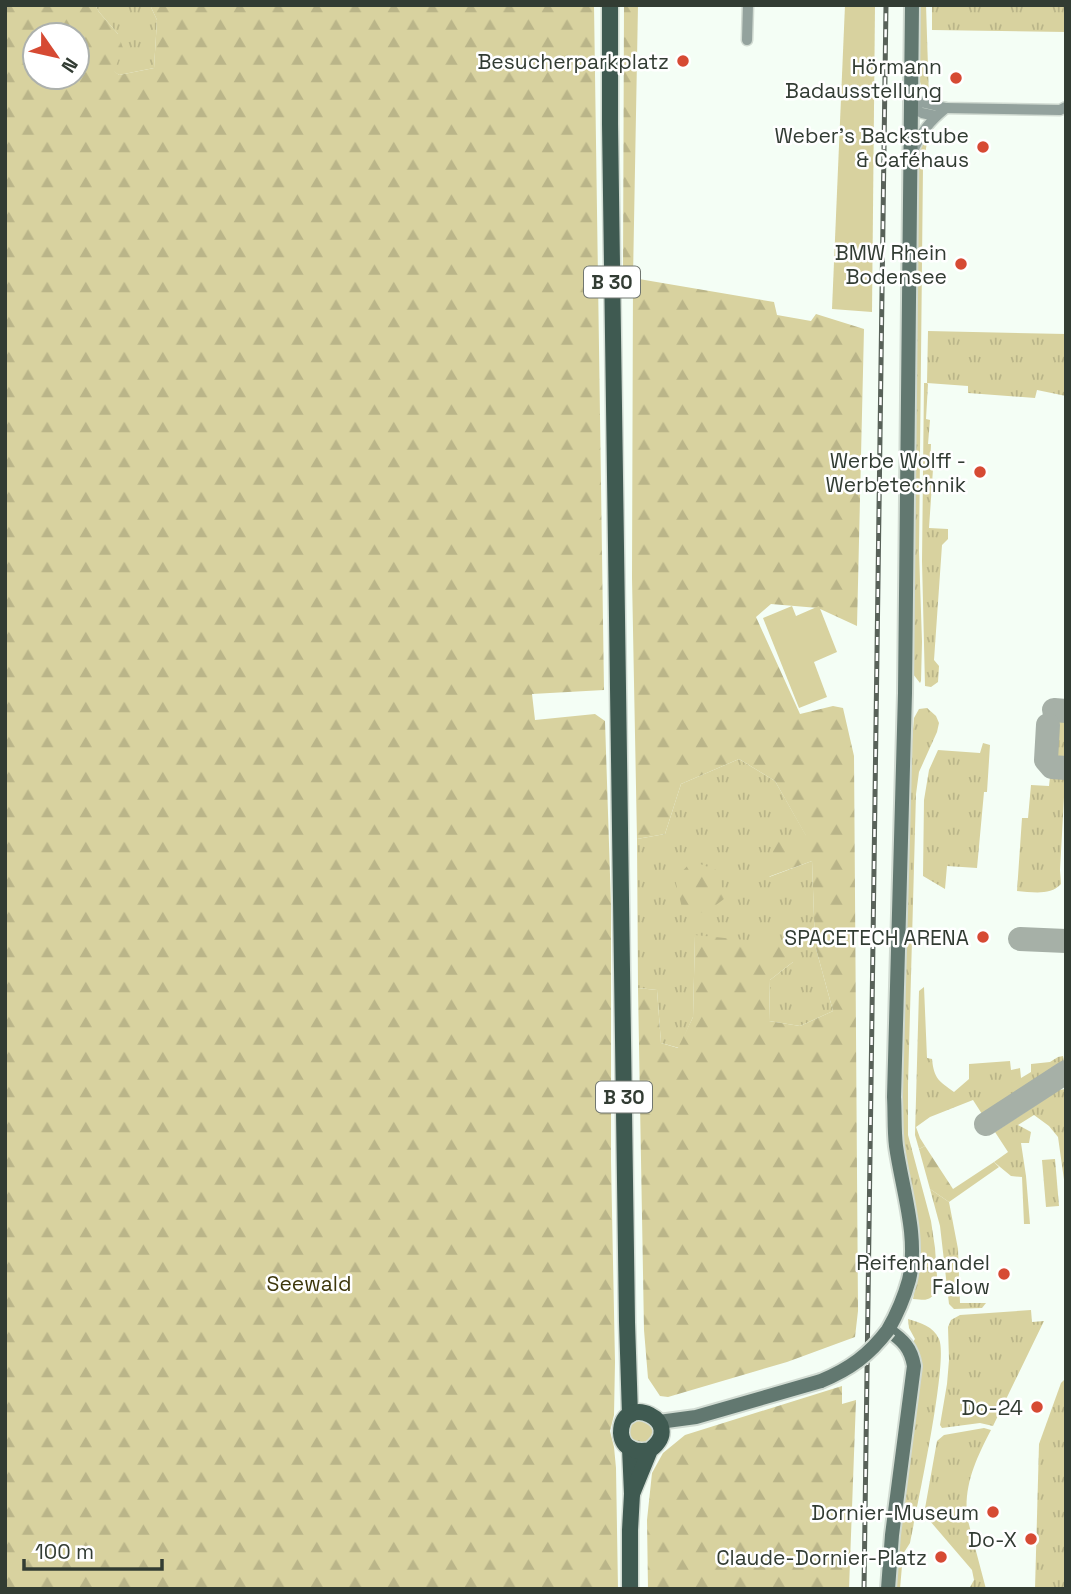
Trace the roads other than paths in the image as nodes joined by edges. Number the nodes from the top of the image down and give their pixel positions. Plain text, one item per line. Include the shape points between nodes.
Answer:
1 (610, 5) edge
2 (748, 5) edge
3 (912, 5) edge
4 (747, 40) dead end
5 (912, 104) junction
6 (1066, 107) edge
7 (946, 108) junction
8 (936, 116) junction
9 (911, 155) junction
10 (888, 1330) junction
11 (638, 1413) junction
12 (656, 1436) junction
13 (629, 1448) junction
14 (632, 1494) junction
15 (630, 1589) edge
16 (888, 1589) edge

1 - 11 main road, B 30 via 629,1372
2 - 4 street
3 - 5 street
5 - 7 street
5 - 8 street via 922,113
5 - 9 street
6 - 7 street
7 - 8 street
8 - 9 street
9 - 10 street via 905,693 894,1097 911,1255 900,1309
10 - 12 street, bridge via 851,1367 821,1381 696,1417
10 - 16 street via 908,1347 914,1366
11 - 12 main road via 653,1415
11 - 13 main road, B 30 via 624,1421 621,1429
12 - 13 main road via 642,1452
12 - 14 main road, B 30
13 - 14 main road, B 30
14 - 15 main road, B 30

